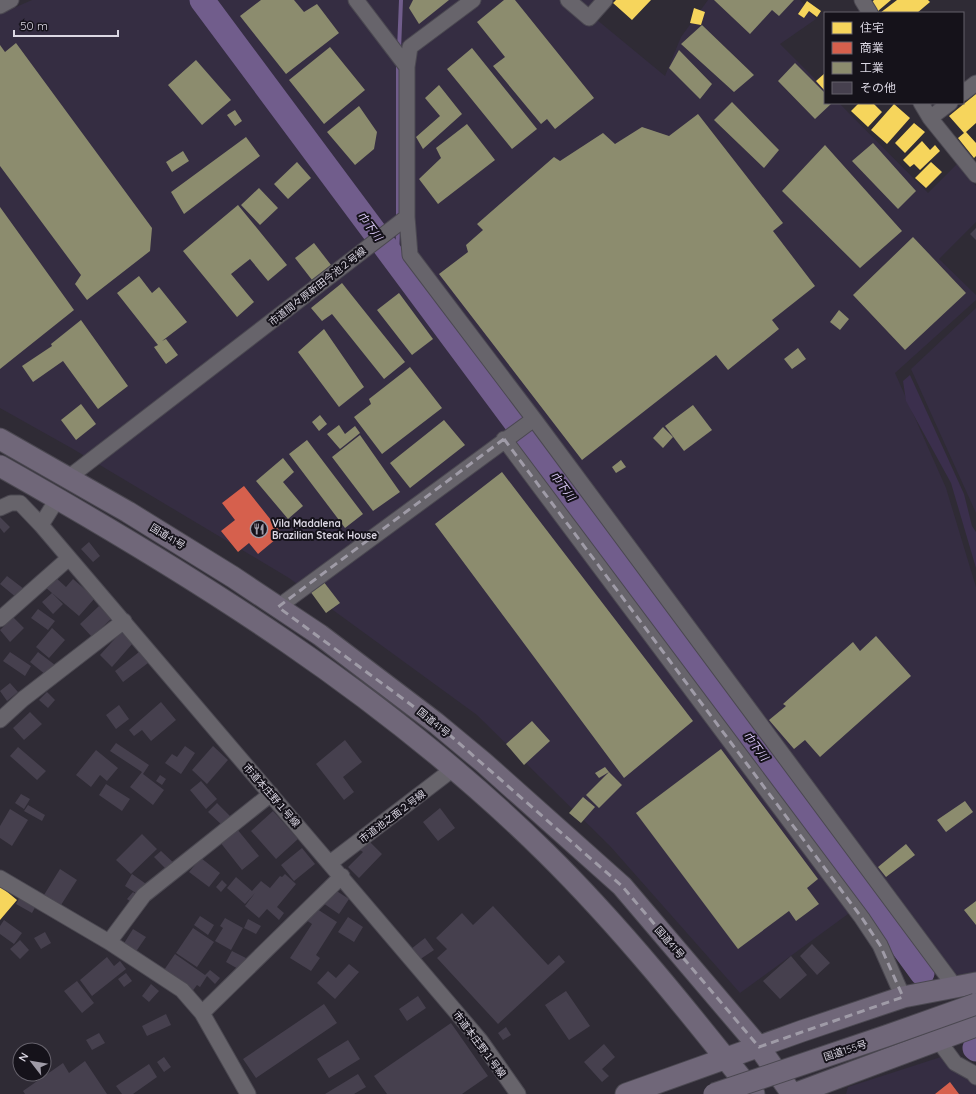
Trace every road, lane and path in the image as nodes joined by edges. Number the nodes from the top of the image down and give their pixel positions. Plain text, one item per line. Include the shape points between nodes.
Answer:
1 (11, 0) edge
2 (356, 0) edge
3 (473, 0) edge
4 (568, 0) edge
5 (605, 0) edge
6 (862, 0) edge
7 (0, 6) edge
8 (869, 12) edge
9 (407, 67) junction
10 (976, 83) edge
11 (964, 92) edge
12 (923, 104) edge
13 (949, 104) edge
14 (930, 118) junction
15 (976, 175) edge
16 (407, 217) junction
17 (534, 419) junction
18 (0, 438) edge
19 (504, 439) junction
20 (0, 466) edge
21 (68, 478) junction
22 (58, 498) junction
23 (0, 508) edge
24 (41, 525) junction
25 (69, 558) junction
26 (278, 607) junction
27 (0, 619) edge
28 (124, 622) junction
29 (0, 720) edge
30 (453, 769) junction
31 (271, 794) junction
32 (330, 863) junction
33 (342, 876) junction
34 (0, 878) edge
35 (109, 942) junction
36 (966, 986) edge
37 (903, 997) junction
38 (976, 1004) edge
39 (202, 1013) junction
40 (976, 1016) edge
41 (976, 1026) edge
42 (938, 1040) junction
43 (758, 1047) junction
44 (726, 1059) junction
45 (976, 1077) edge
46 (248, 1094) edge
47 (518, 1094) edge
48 (626, 1094) edge
49 (714, 1094) edge
50 (746, 1094) edge
51 (754, 1094) edge
52 (793, 1094) edge

1 - 7 street
2 - 9 street
3 - 9 street via 410,47
4 - 5 street via 589,18
6 - 8 street
9 - 16 street
10 - 11 street
12 - 14 street
13 - 14 street
14 - 15 street
16 - 17 street via 410,255
16 - 21 street, 市道間々原新田今池２号線
17 - 19 street
17 - 36 street
18 - 21 highway, 国道41号
19 - 26 street
19 - 37 street via 862,918 880,945
20 - 22 highway
21 - 26 highway, 国道41号 via 181,544
22 - 24 street
22 - 30 highway via 177,569 282,637 376,706
23 - 24 street, 市道本庄野１号線 via 11,503 20,503
24 - 25 street, 市道本庄野１号線
25 - 27 street
25 - 28 street, 市道本庄野１号線
26 - 43 highway, 国道41号 via 362,665 436,722 622,886
28 - 29 street via 23,699
28 - 31 street, 市道本庄野１号線
30 - 32 street, 市道池之面２号線
30 - 44 highway via 546,852 580,888 667,985
31 - 32 street, 市道本庄野１号線
31 - 35 street via 144,895
32 - 33 street, 市道本庄野１号線
33 - 39 street
33 - 47 street, 市道本庄野１号線 via 480,1040
34 - 35 street
35 - 39 street via 182,990
36 - 37 highway
37 - 43 highway
38 - 49 highway, 国道155号, bridge
39 - 46 street
40 - 50 highway, 国道155号
41 - 42 highway
42 - 45 street via 955,1063 973,1072
42 - 52 highway
43 - 44 highway
43 - 52 highway, 国道41号
44 - 48 highway
44 - 51 highway

